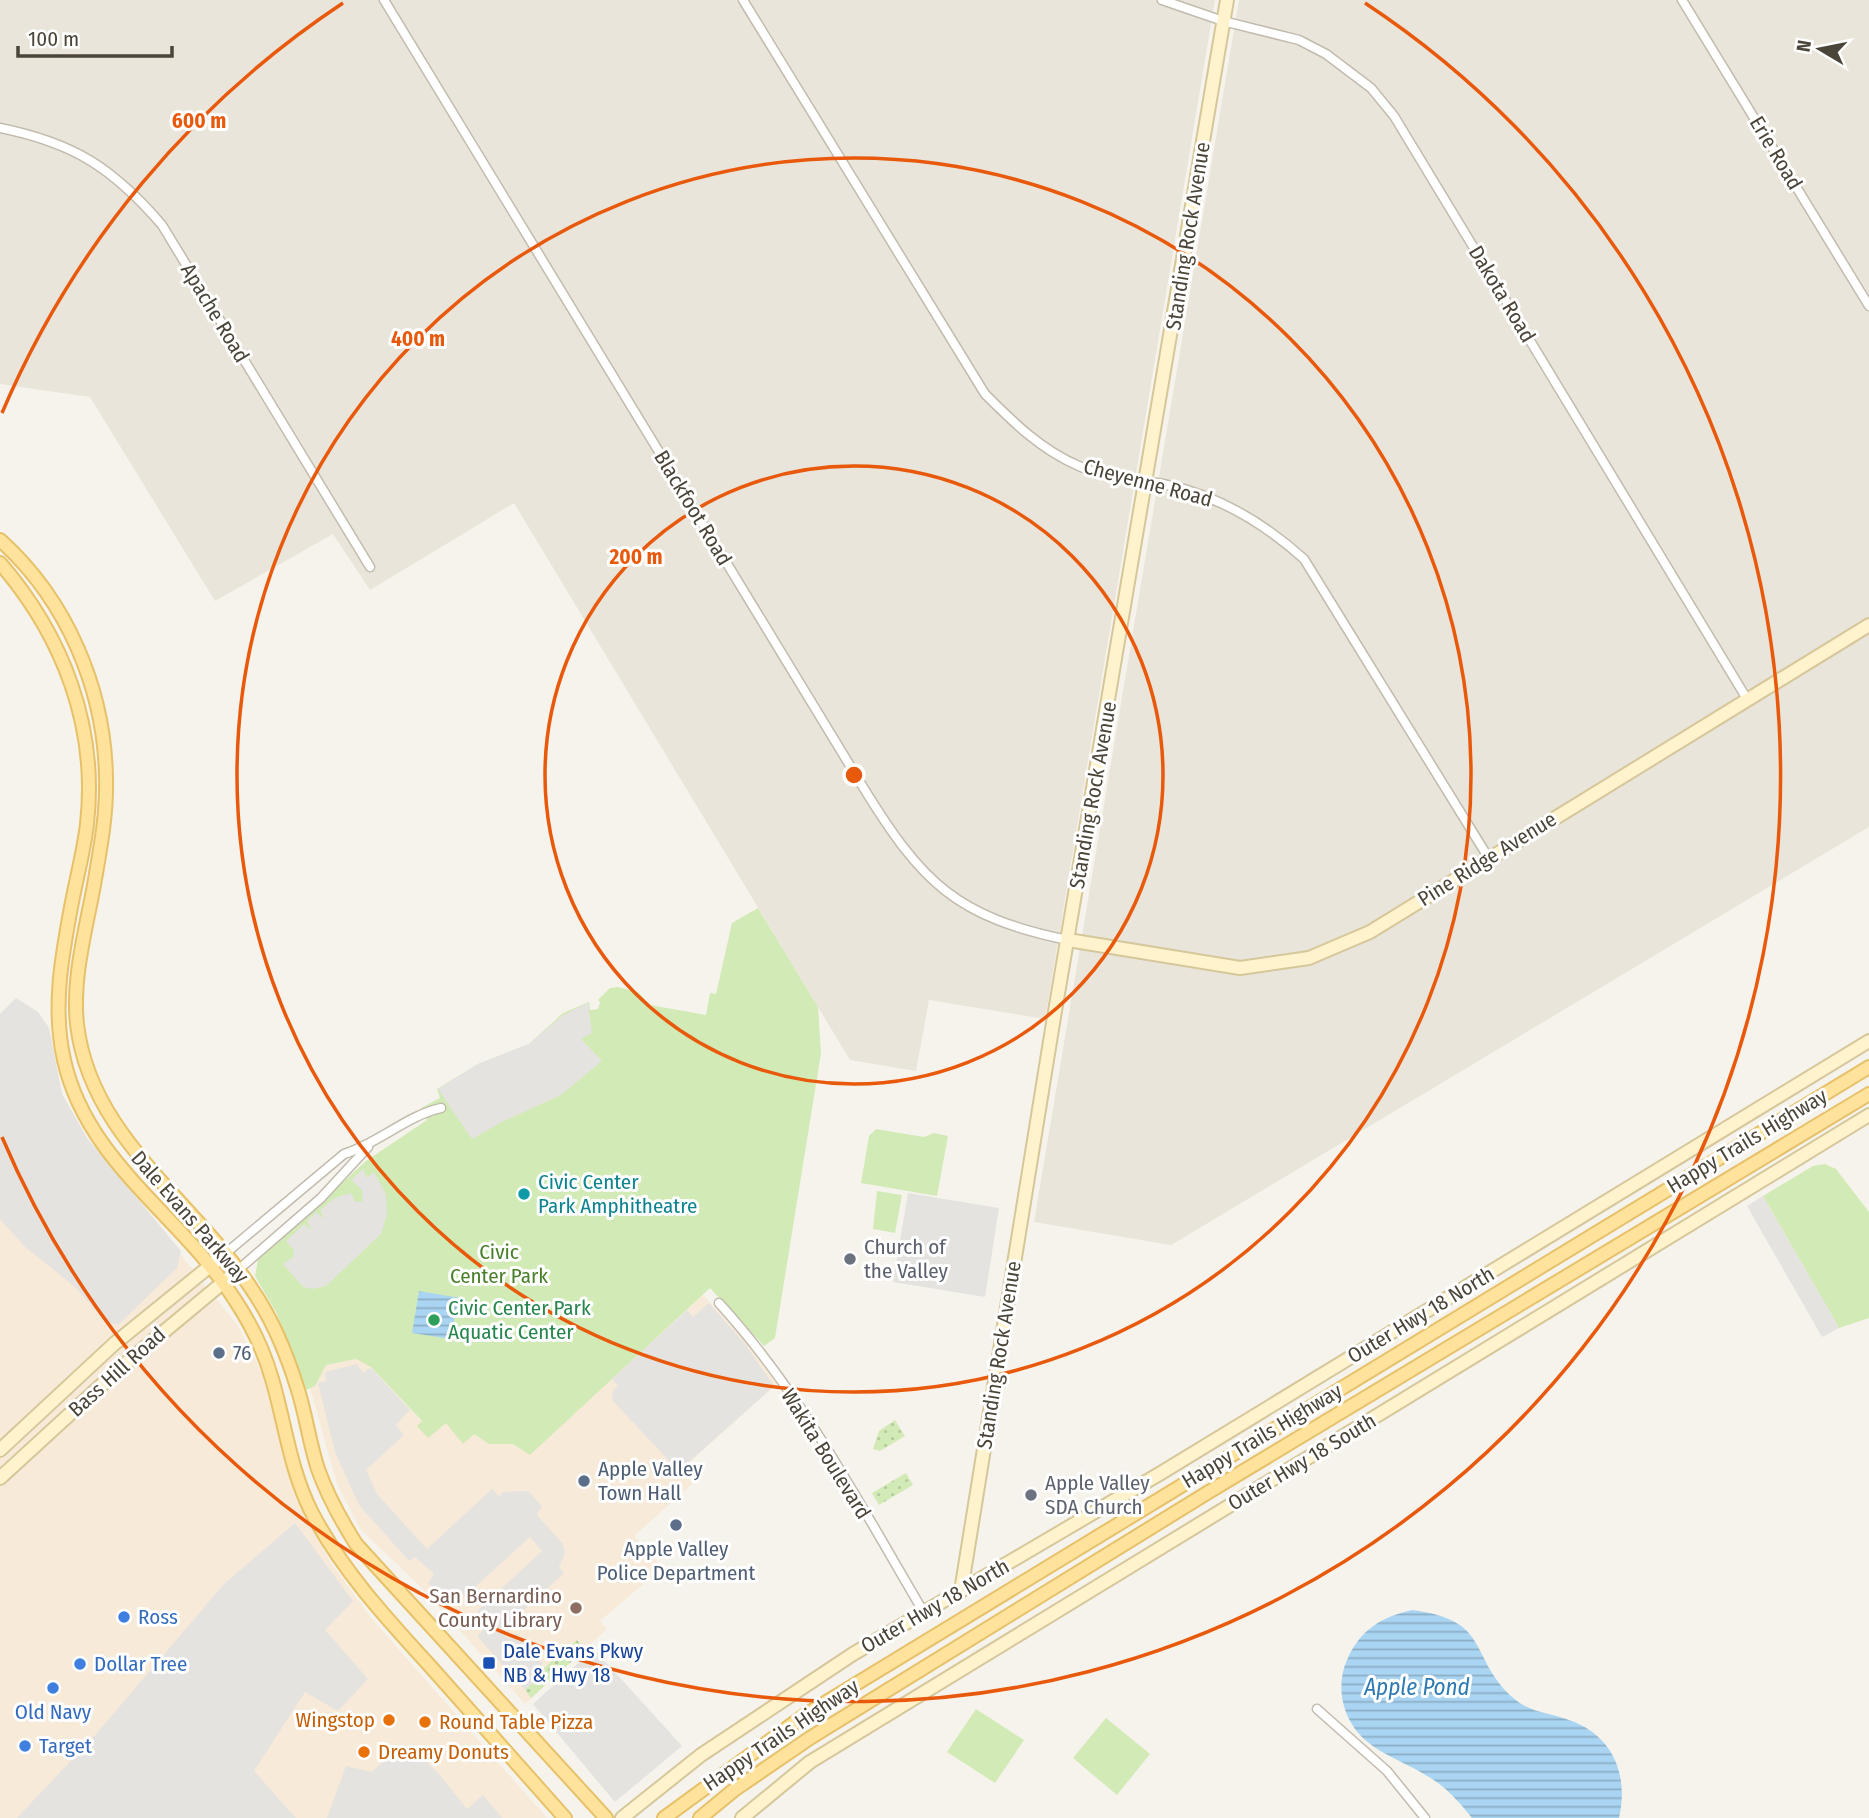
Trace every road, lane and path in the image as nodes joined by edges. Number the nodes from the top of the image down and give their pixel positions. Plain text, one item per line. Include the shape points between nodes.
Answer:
1 (384, 0) edge
2 (743, 0) edge
3 (1162, 0) edge
4 (1227, 0) edge
5 (1682, 0) edge
6 (1223, 21) junction
7 (0, 128) edge
8 (1869, 306) edge
9 (1147, 481) junction
10 (0, 540) edge
11 (0, 563) edge
12 (370, 567) dead end
13 (1869, 625) edge
14 (1747, 699) junction
15 (1488, 857) junction
16 (1068, 940) junction
17 (1869, 1041) edge
18 (1869, 1067) edge
19 (1869, 1094) edge
20 (441, 1108) dead end
21 (1869, 1115) edge
22 (368, 1147) junction
23 (226, 1253) junction
24 (209, 1267) junction
25 (238, 1269) junction
26 (223, 1283) junction
27 (719, 1304) dead end
28 (0, 1450) edge
29 (0, 1478) edge
30 (961, 1591) junction
31 (923, 1611) junction
32 (1317, 1709) dead end
33 (565, 1818) edge
34 (606, 1818) edge
35 (622, 1818) edge
36 (664, 1818) edge
37 (700, 1818) edge
38 (742, 1818) edge
39 (1425, 1818) edge

1 - 16 street, Blackfoot Road via 898,842 954,899 1026,932
2 - 9 street, Cheyenne Road via 985,394 1028,436 1080,467
3 - 6 street, Dakota Road
4 - 6 street, Standing Rock Avenue
5 - 8 street, Erie Road
6 - 9 street, Standing Rock Avenue
6 - 14 street, Dakota Road via 1299,40 1326,54 1371,88 1394,116
7 - 12 street, Apache Road via 67,146 91,160 138,198 162,225
9 - 15 street, Cheyenne Road via 1224,503 1270,529 1304,559
9 - 16 street, Standing Rock Avenue
10 - 23 main road, Dale Evans Parkway via 54,603 78,647 101,730 104,825 76,995 82,1048 97,1093 121,1137
11 - 24 main road, Dale Evans Parkway via 24,592 59,651 85,730 87,823 57,1002 64,1061 89,1126
13 - 14 street, Pine Ridge Avenue
14 - 15 street, Pine Ridge Avenue
15 - 16 street, Pine Ridge Avenue via 1370,932 1310,958 1240,968
16 - 30 street, Standing Rock Avenue
17 - 30 street, Outer Hwy 18 North
18 - 36 main road, Happy Trails Highway via 816,1708
19 - 37 main road, Happy Trails Highway via 821,1731
20 - 22 street
21 - 38 street, Outer Hwy 18 South via 810,1762
22 - 23 street via 344,1154
22 - 25 street via 321,1198
23 - 24 street, Bass Hill Road
23 - 25 main road, Dale Evans Parkway
24 - 26 main road, Dale Evans Parkway
24 - 28 street, Bass Hill Road via 114,1344
25 - 26 street, Bass Hill Road
25 - 34 main road, Dale Evans Parkway via 284,1352 319,1471 356,1544
26 - 29 street, Bass Hill Road via 119,1369
26 - 33 main road, Dale Evans Parkway via 250,1324 271,1375 305,1495 342,1564
27 - 31 street, Wakita Boulevard via 755,1342 819,1436
30 - 31 street, Outer Hwy 18 North
31 - 35 street, Outer Hwy 18 North via 778,1701
32 - 39 street via 1387,1771

